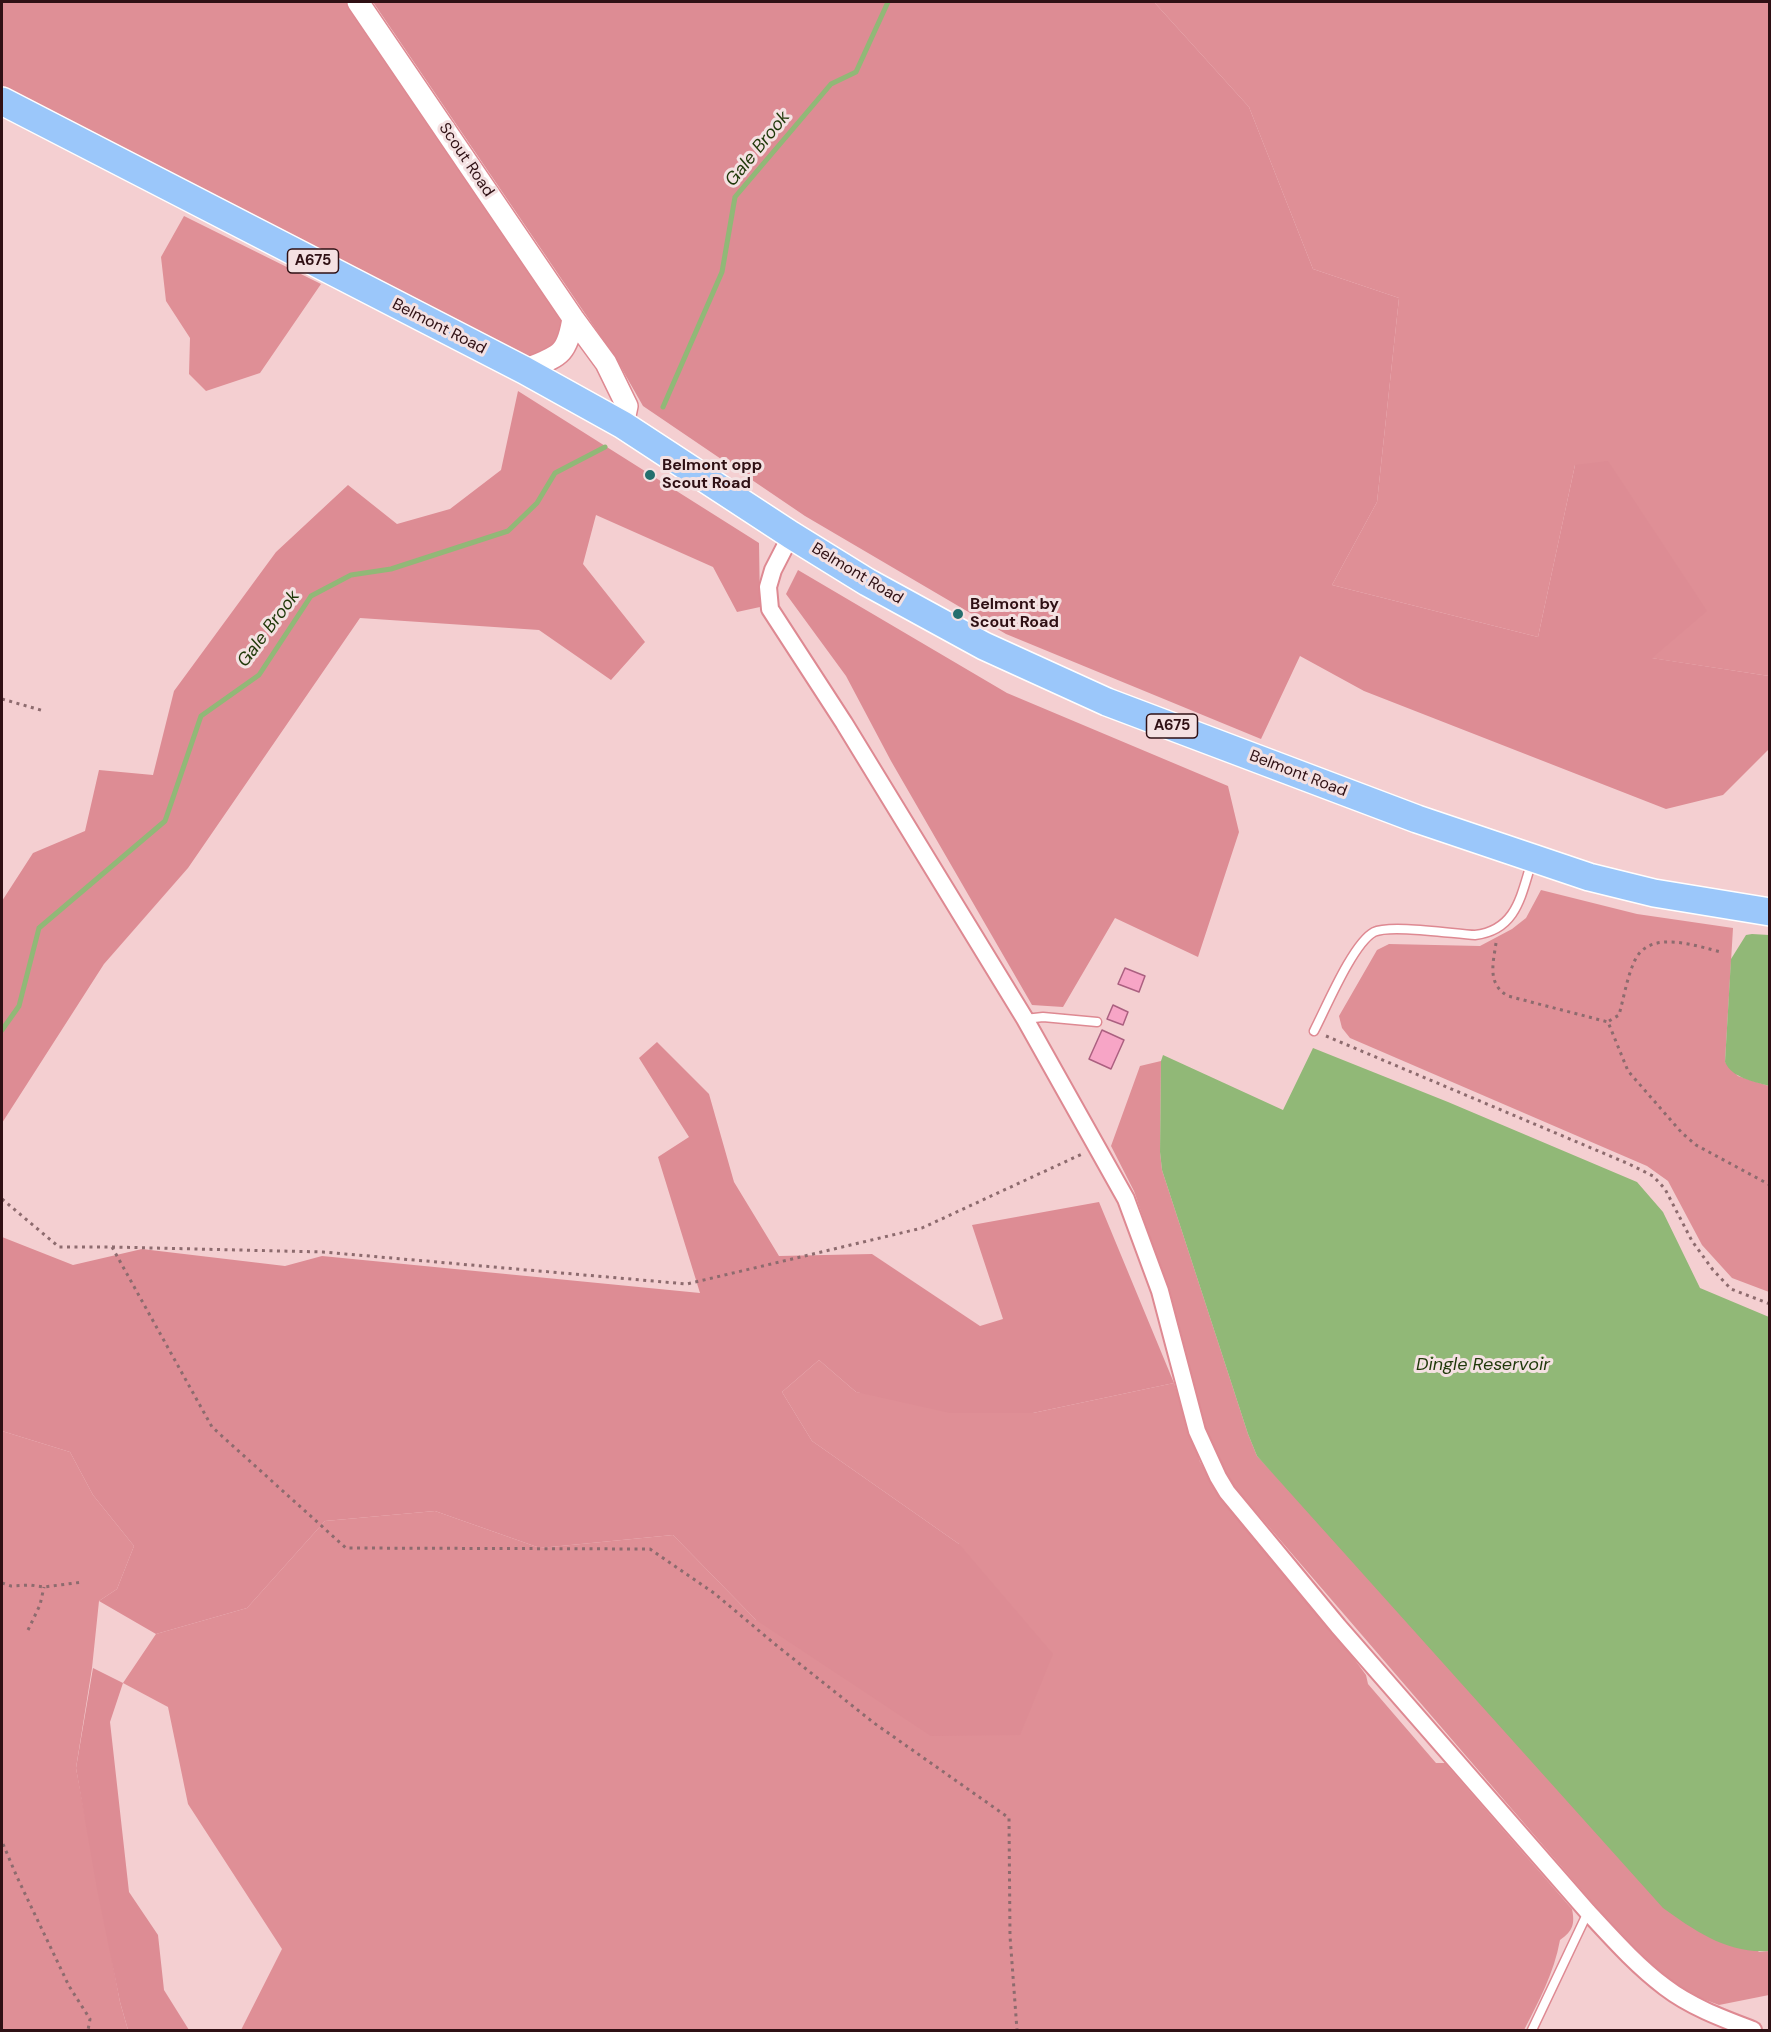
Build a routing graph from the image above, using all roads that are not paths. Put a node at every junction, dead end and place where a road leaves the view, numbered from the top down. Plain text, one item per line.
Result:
1 (358, 2) edge
2 (2, 101) edge
3 (573, 318) junction
4 (524, 370) junction
5 (623, 424) junction
6 (791, 535) junction
7 (1533, 858) junction
8 (1770, 912) edge
9 (1026, 1019) junction
10 (1097, 1022) dead end
11 (1314, 1031) road end
12 (1588, 1912) junction
13 (1532, 2031) edge
14 (1753, 2031) edge

1 - 3 street, Scout Road
2 - 4 main road, Belmont Road / A675
3 - 4 street
3 - 5 street, Scout Road
4 - 5 main road, Belmont Road / A675
5 - 6 main road, Belmont Road / A675
6 - 7 main road, Belmont Road / A675
6 - 9 street
7 - 8 main road, Belmont Road / A675
7 - 11 lane
9 - 10 lane
9 - 12 street
12 - 13 lane
12 - 14 street

